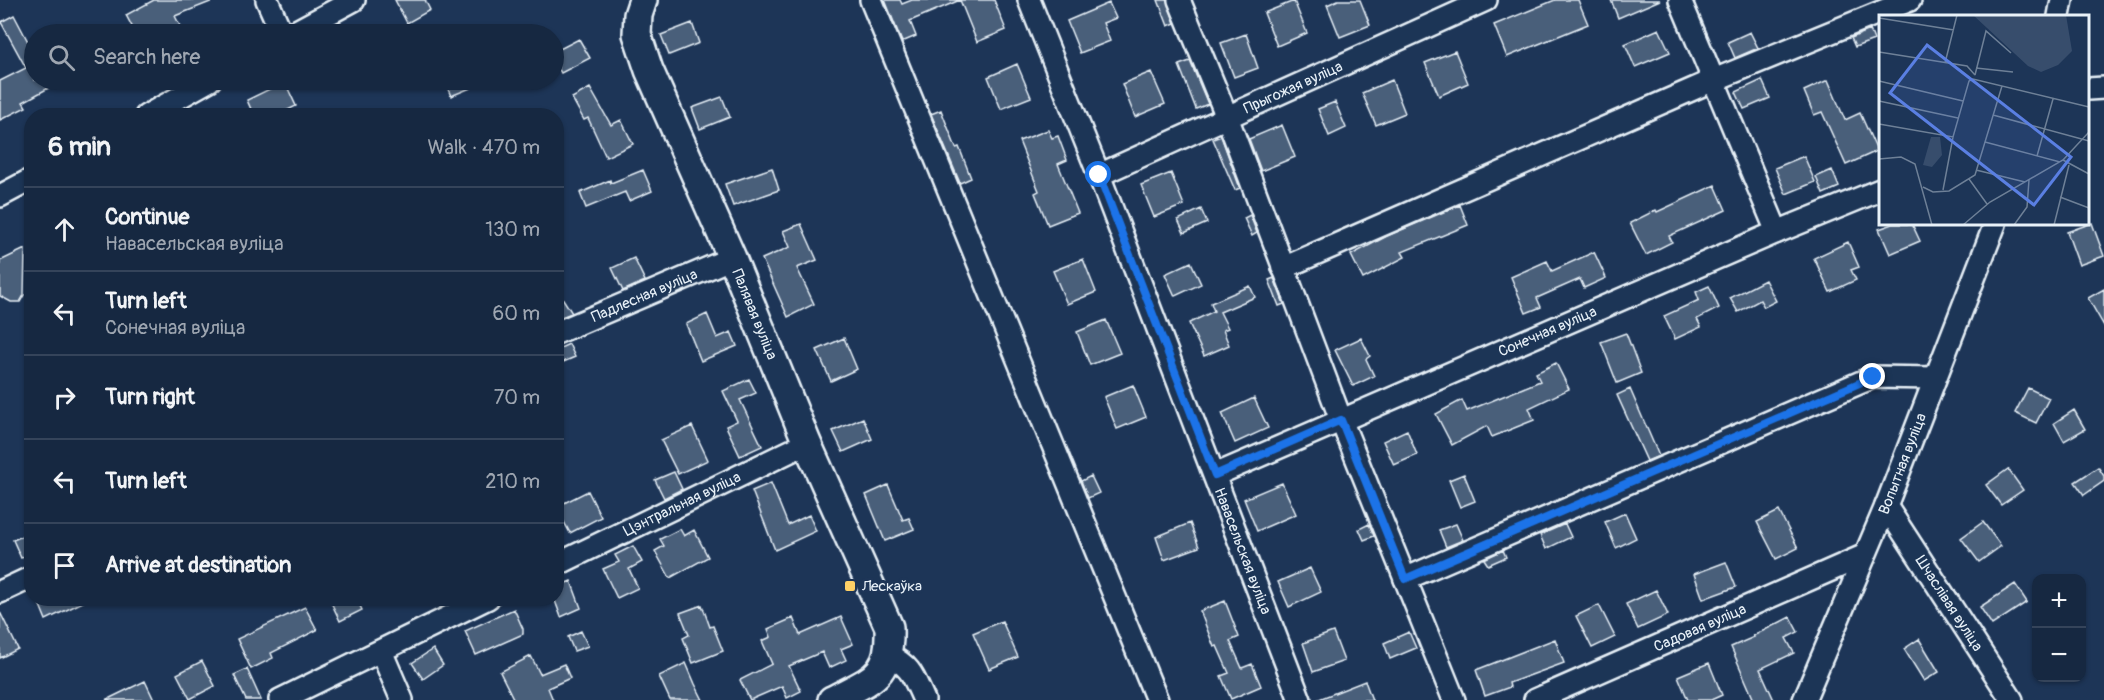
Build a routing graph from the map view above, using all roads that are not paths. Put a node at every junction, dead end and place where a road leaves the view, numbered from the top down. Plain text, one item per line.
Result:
1 (267, 0) edge
2 (354, 0) edge
3 (643, 0) edge
4 (871, 0) edge
5 (1029, 0) edge
6 (1179, 0) edge
7 (1486, 0) edge
8 (1680, 0) edge
9 (1910, 0) edge
10 (2061, 0) edge
11 (2059, 15) edge
12 (278, 24) edge
13 (310, 24) edge
14 (1714, 80) junction
15 (2104, 88) edge
16 (2089, 89) edge
17 (192, 90) edge
18 (160, 108) edge
19 (1227, 117) junction
20 (1099, 175) junction
21 (24, 183) edge
22 (1879, 191) edge
23 (0, 196) edge
24 (1995, 225) edge
25 (1777, 232) junction
26 (732, 258) junction
27 (1283, 268) junction
28 (564, 330) edge
29 (1935, 378) junction
30 (1341, 420) junction
31 (807, 443) junction
32 (1215, 475) junction
33 (1886, 507) junction
34 (1863, 556) junction
35 (564, 561) edge
36 (1405, 579) junction
37 (24, 581) edge
38 (0, 592) edge
39 (472, 606) edge
40 (381, 651) junction
41 (888, 655) junction
42 (280, 700) edge
43 (402, 700) edge
44 (832, 700) edge
45 (924, 700) edge
46 (1157, 700) edge
47 (1300, 700) edge
48 (1454, 700) edge
49 (1535, 700) edge
50 (1804, 700) edge
51 (2012, 700) edge

1 - 12 street
2 - 13 street
3 - 26 main road, Палявая вуліца
4 - 46 street
5 - 20 street, Навасельская вуліца
6 - 19 street
7 - 19 street, Прыгожая вуліца
8 - 14 street
9 - 14 street
10 - 11 street
14 - 25 street
14 - 27 street
15 - 16 street
17 - 18 street
19 - 20 street, Прыгожая вуліца
19 - 27 street
20 - 32 street, Навасельская вуліца
21 - 23 street
22 - 25 street, Сонечная вуліца
24 - 29 street, Вопытная вуліца
25 - 30 street, Сонечная вуліца
26 - 28 street, Падлесная вуліца
26 - 31 main road, Палявая вуліца
27 - 30 street
29 - 33 street, Вопытная вуліца
29 - 36 street
30 - 32 street, Сонечная вуліца
30 - 36 street
31 - 35 street, Цэнтральная вуліца
31 - 41 main road, Палявая вуліца
32 - 47 street, Навасельская вуліца
33 - 34 street, Вопытная вуліца
33 - 51 street, Шчаслівая вуліца
34 - 49 street, Садовая вуліца
34 - 50 street, Вопытная вуліца
36 - 48 street
37 - 38 street
39 - 40 street
40 - 42 street
40 - 43 street
41 - 44 main road
41 - 45 street

